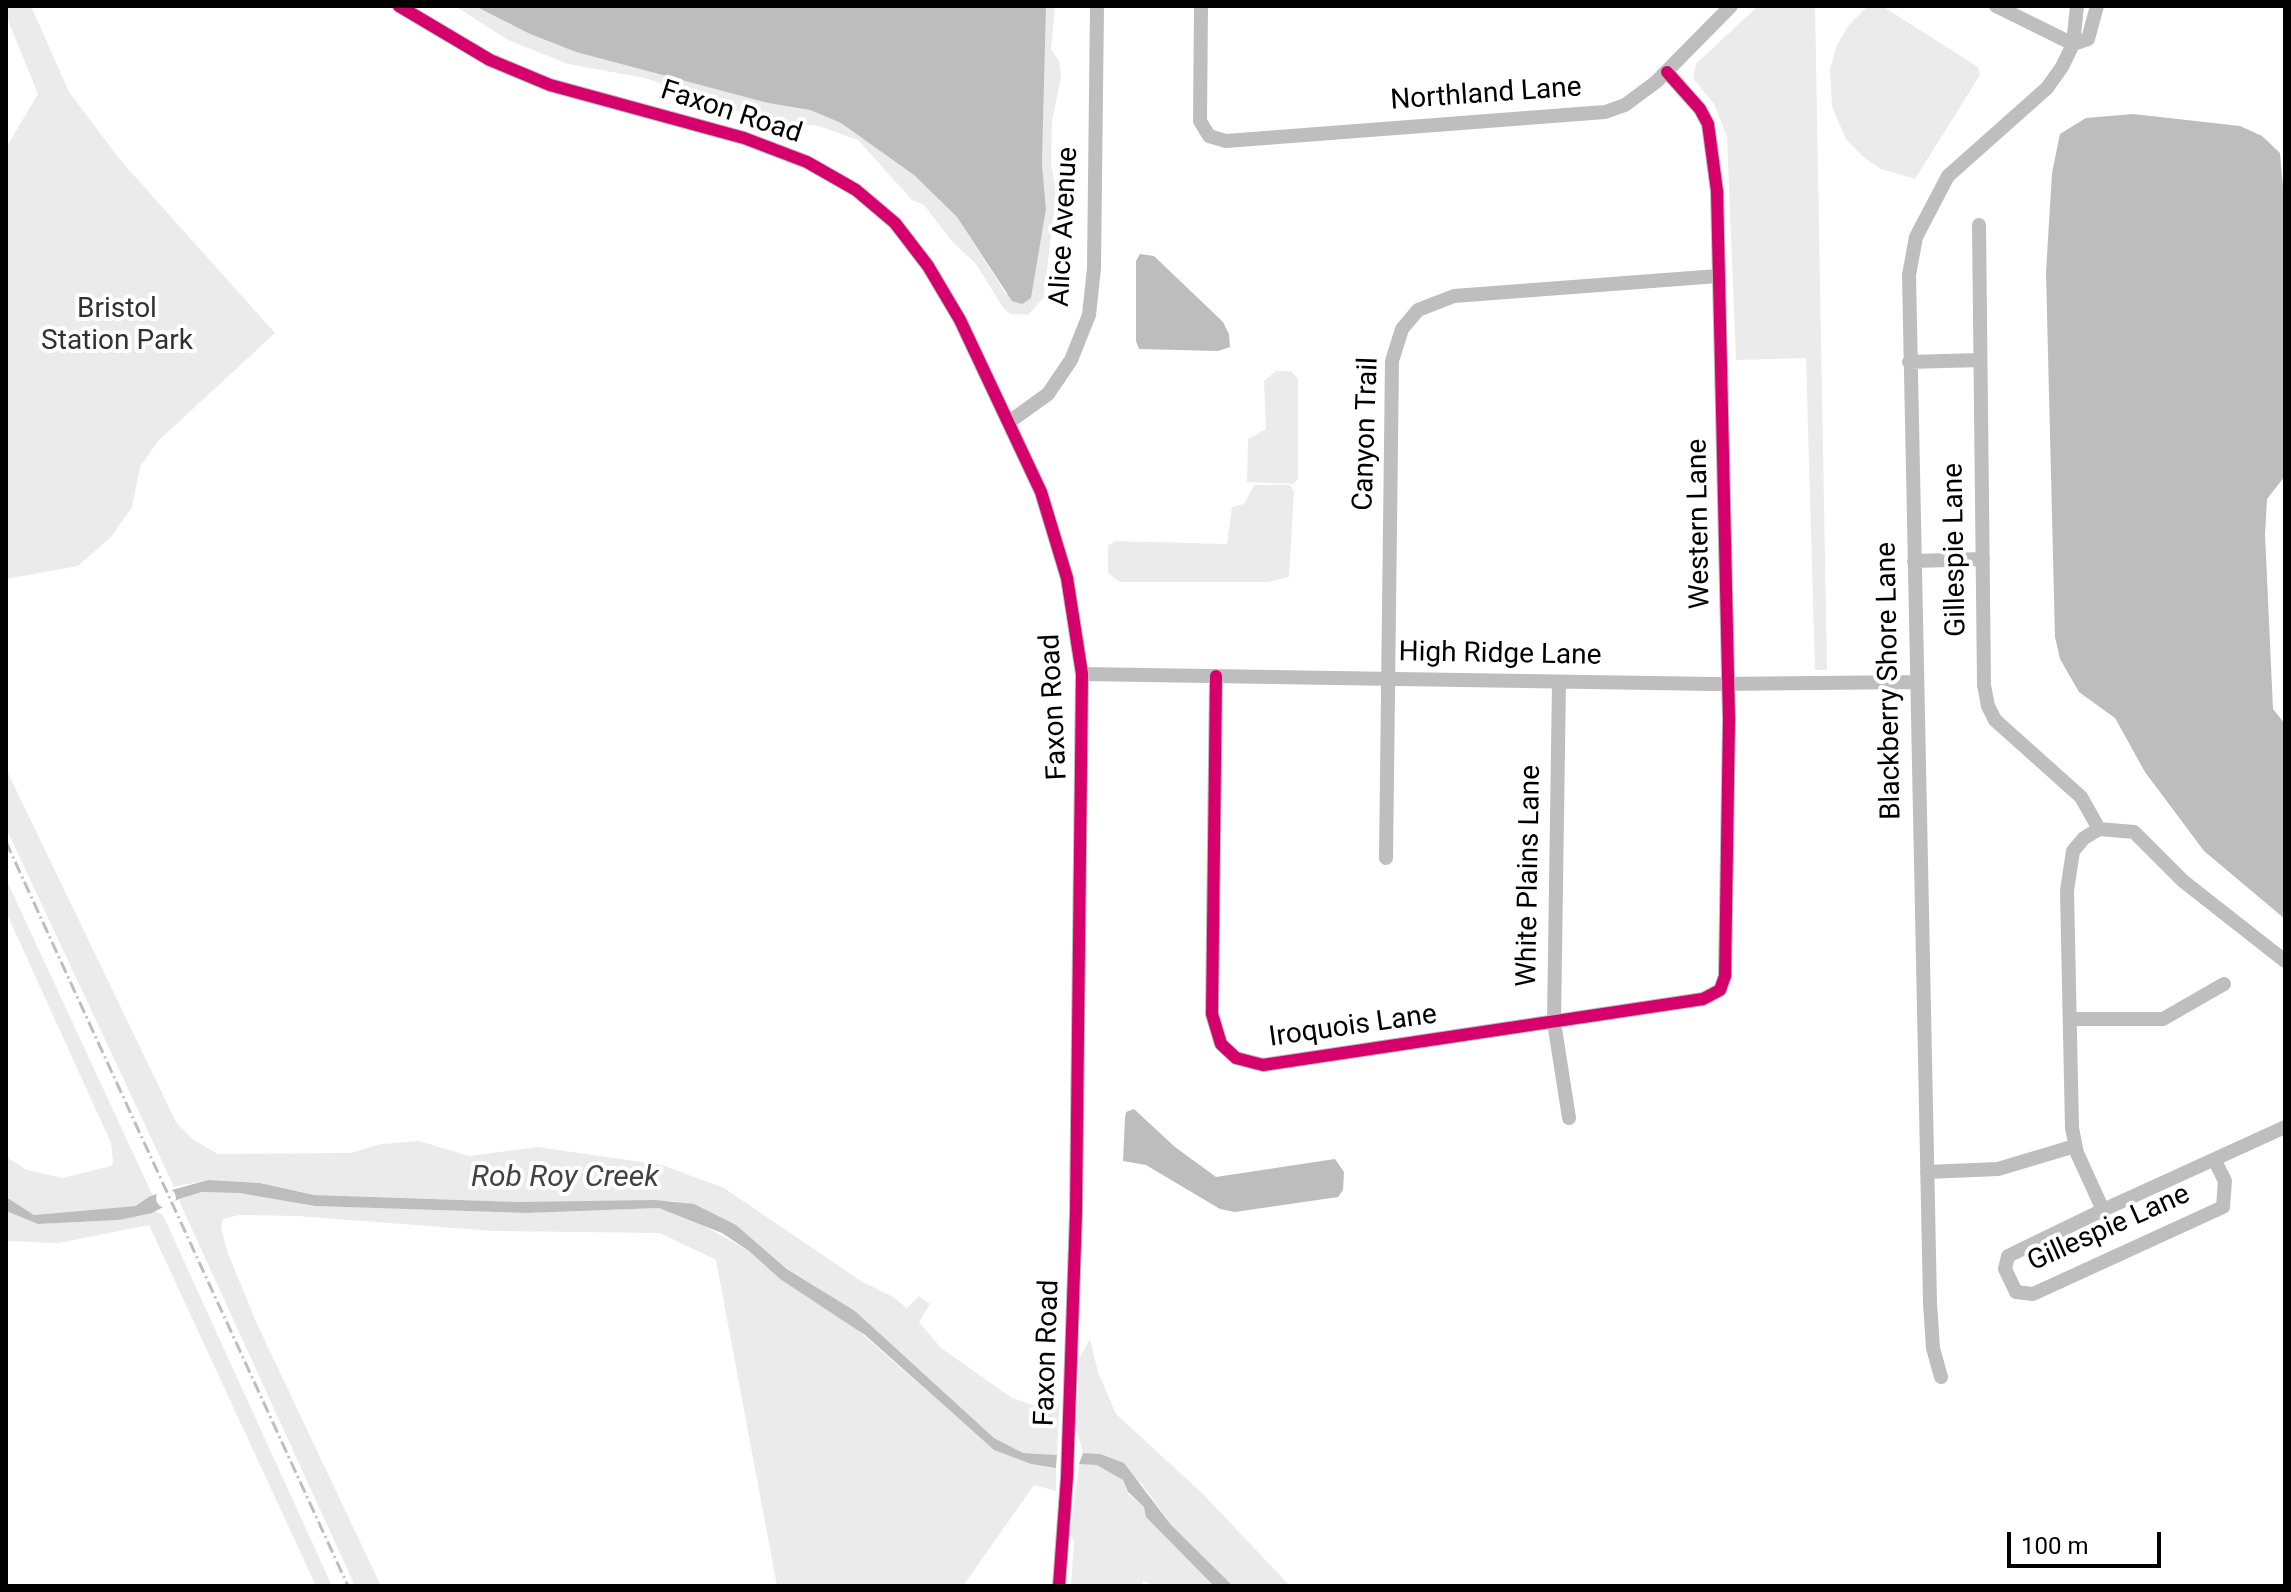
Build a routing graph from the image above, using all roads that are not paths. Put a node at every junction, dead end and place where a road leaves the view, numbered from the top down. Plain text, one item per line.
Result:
1 (399, 6) edge
2 (1097, 6) edge
3 (1201, 6) edge
4 (1731, 6) edge
5 (1996, 6) edge
6 (2077, 6) edge
7 (2097, 6) edge
8 (2073, 44) junction
9 (1667, 72) junction
10 (1979, 225) dead end
11 (1718, 276) junction
12 (1980, 360) junction
13 (1909, 362) junction
14 (1009, 422) junction
15 (1983, 559) junction
16 (1914, 561) junction
17 (1082, 674) junction
18 (1216, 676) junction
19 (1388, 679) junction
20 (1559, 682) junction
21 (1916, 682) junction
22 (1728, 684) junction
23 (2099, 829) junction
24 (1386, 858) dead end
25 (2285, 961) edge
26 (2224, 984) dead end
27 (1720, 990) joint
28 (2070, 1019) junction
29 (1554, 1022) junction
30 (1569, 1118) dead end
31 (2285, 1127) edge
32 (2075, 1146) junction
33 (2215, 1161) junction
34 (1927, 1172) junction
35 (2103, 1210) junction
36 (1941, 1377) dead end
37 (1059, 1586) edge

1 - 14 street, Faxon Road
2 - 14 street, Alice Avenue
3 - 9 street, Northland Lane
4 - 9 street, Northland Lane
5 - 8 street
6 - 8 street, Blackberry Shore Lane
7 - 8 street, Blackberry Shore Lane
8 - 13 street, Blackberry Shore Lane
9 - 11 street, Western Lane
10 - 12 street, Gillespie Lane
11 - 19 street, Canyon Trail
11 - 22 street, Western Lane
12 - 13 street
12 - 15 street, Gillespie Lane
13 - 16 street, Blackberry Shore Lane
14 - 17 street, Faxon Road
15 - 16 street
15 - 23 street, Gillespie Lane
16 - 21 street, Blackberry Shore Lane
17 - 18 street, High Ridge Lane
17 - 37 street, Faxon Road
18 - 19 street, High Ridge Lane
18 - 29 street, Iroquois Lane
19 - 20 street, High Ridge Lane
19 - 24 street, Canyon Trail
20 - 22 street, High Ridge Lane
20 - 29 street, White Plains Lane
21 - 22 street, High Ridge Lane
21 - 34 street, Blackberry Shore Lane
22 - 27 street, Western Lane
23 - 25 street
23 - 28 street, Gillespie Lane
26 - 28 street
27 - 29 street, Iroquois Lane
28 - 32 street, Gillespie Lane
29 - 30 street, White Plains Lane
31 - 33 street, Gillespie Lane
32 - 34 street
32 - 35 street, Gillespie Lane
33 - 35 street, Gillespie Lane
33 - 35 street, Gillespie Lane
34 - 36 street, Blackberry Shore Lane

